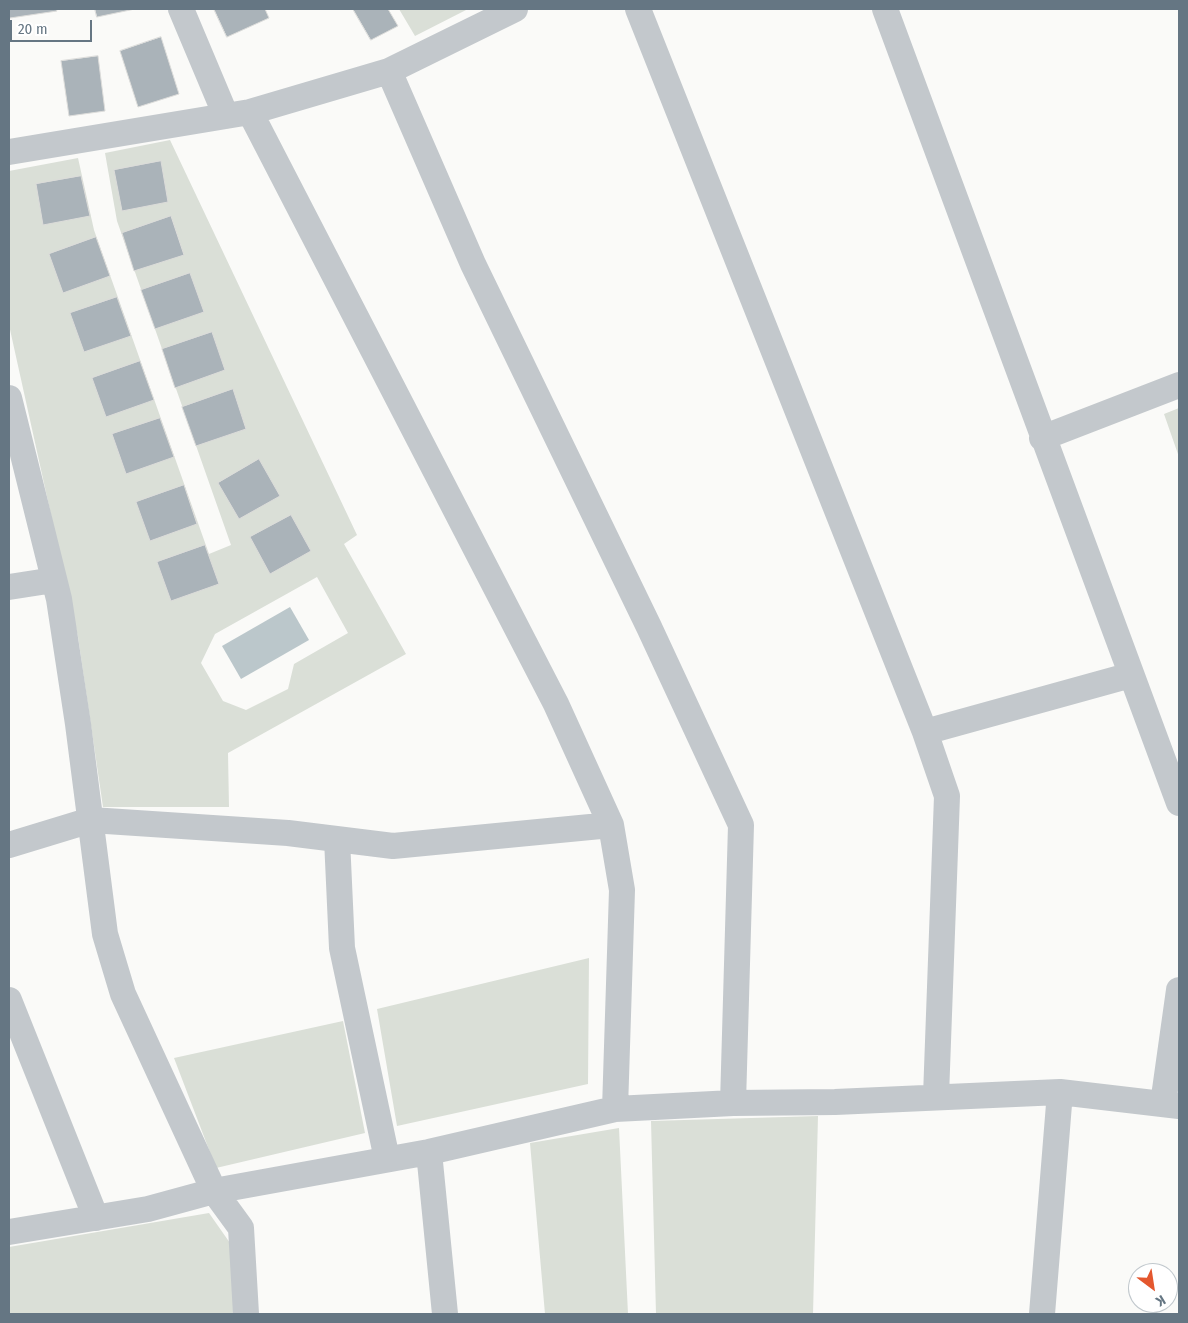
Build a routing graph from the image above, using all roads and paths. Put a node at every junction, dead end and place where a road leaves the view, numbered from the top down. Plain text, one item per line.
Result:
1 (181, 9) edge
2 (515, 9) edge
3 (638, 9) edge
4 (885, 9) edge
5 (389, 71) junction
6 (238, 114) junction
7 (9, 152) edge
8 (1179, 386) edge
9 (9, 398) edge
10 (1042, 438) junction
11 (54, 580) junction
12 (9, 587) edge
13 (1131, 675) junction
14 (925, 732) junction
15 (1179, 804) edge
16 (91, 820) junction
17 (611, 825) junction
18 (336, 839) junction
19 (9, 845) edge
20 (1179, 990) edge
21 (9, 1000) edge
22 (1060, 1092) junction
23 (936, 1096) junction
24 (733, 1103) junction
25 (1171, 1105) edge
26 (615, 1109) junction
27 (429, 1152) junction
28 (387, 1159) junction
29 (214, 1191) junction
30 (96, 1218) junction
31 (9, 1232) edge
32 (246, 1314) edge
33 (445, 1314) edge
34 (1042, 1314) edge

1 - 6 street
2 - 5 street
3 - 14 street
4 - 10 street
5 - 6 street
5 - 24 street
6 - 7 street
6 - 17 street
8 - 10 street
9 - 11 street
10 - 13 street
11 - 12 street
11 - 16 street
13 - 14 street
13 - 15 street
14 - 23 street
16 - 18 street
16 - 19 street
16 - 29 street
17 - 18 street
17 - 26 street
18 - 28 street
20 - 25 street
21 - 30 street
22 - 23 street
22 - 25 street
22 - 34 street
23 - 24 street
24 - 26 street
26 - 27 street
27 - 28 street
27 - 33 street
28 - 29 street
29 - 30 street
29 - 32 street
30 - 31 street

